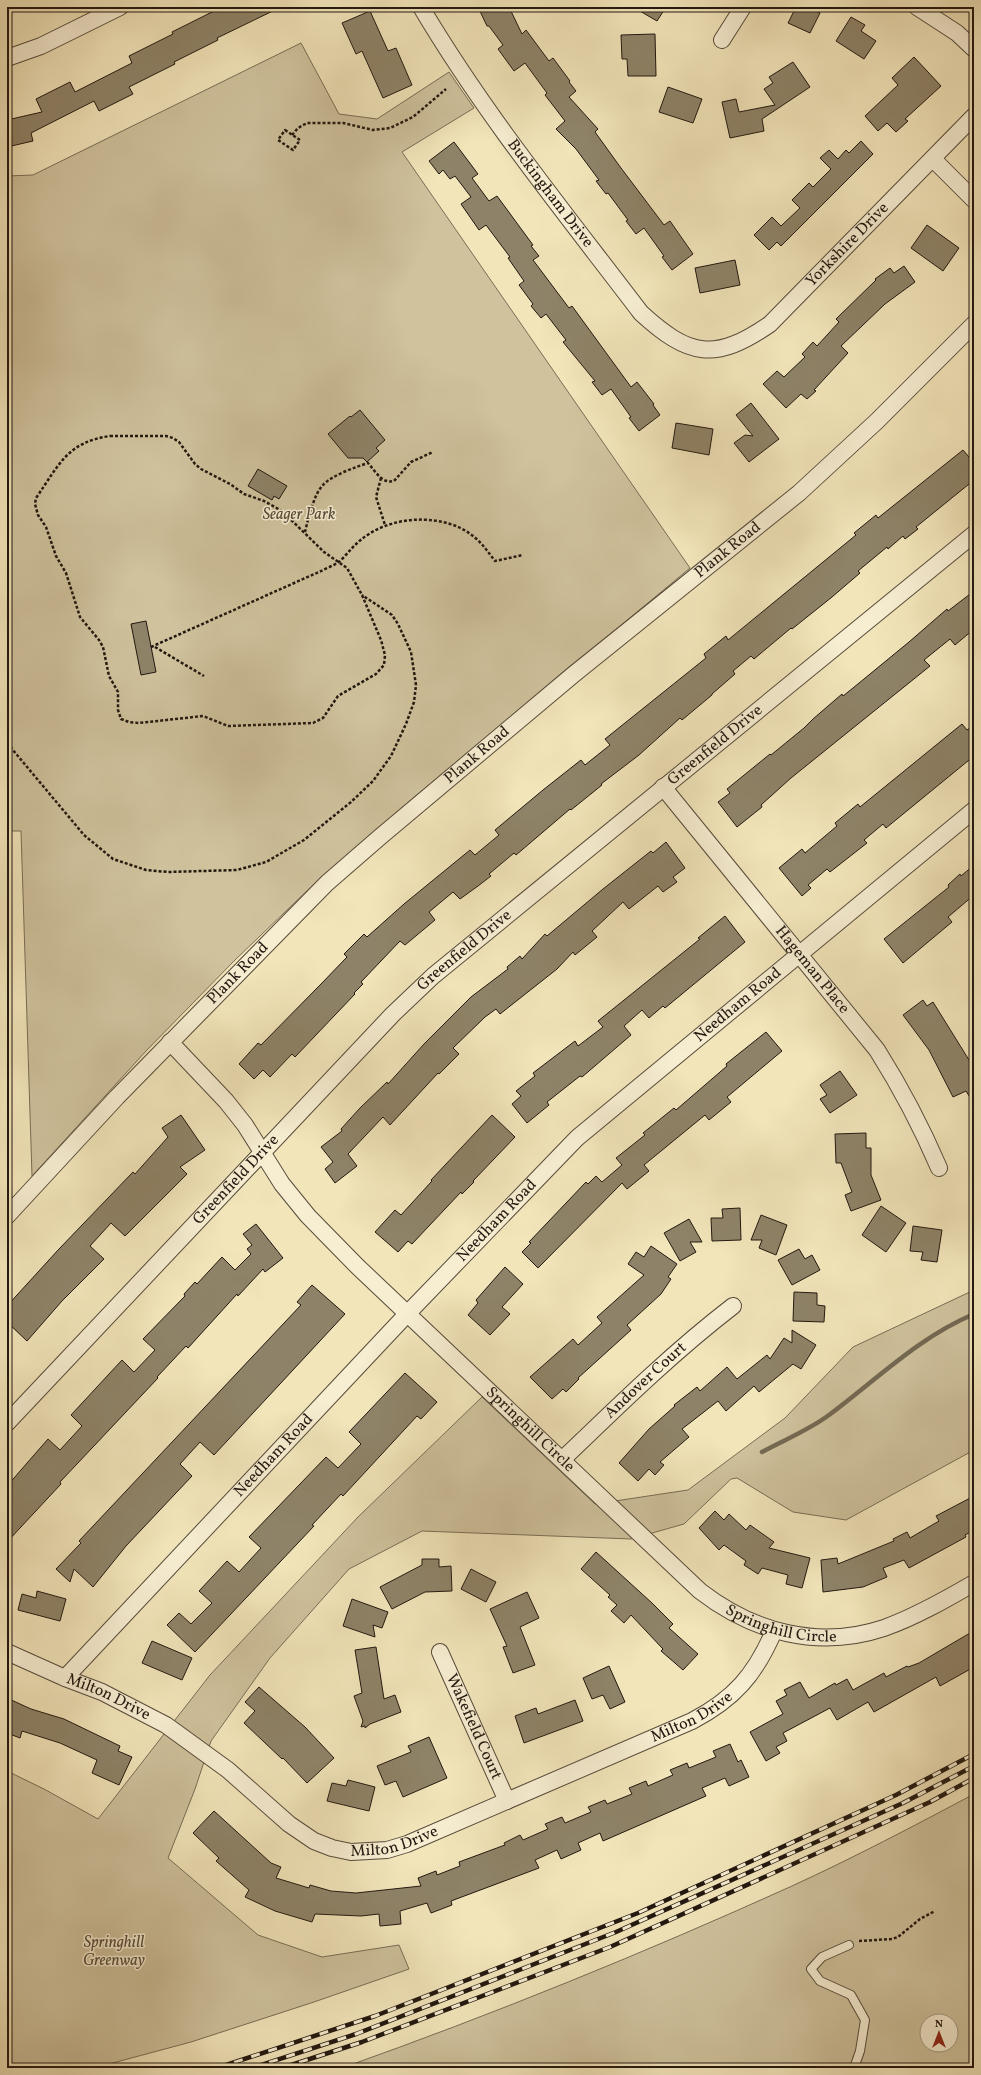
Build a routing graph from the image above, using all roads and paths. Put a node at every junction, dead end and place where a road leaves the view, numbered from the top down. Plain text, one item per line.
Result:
1 (120, 7) edge
2 (421, 7) edge
3 (743, 7) edge
4 (918, 7) edge
5 (722, 40) dead end
6 (974, 50) edge
7 (7, 58) edge
8 (446, 89) dead end
9 (974, 116) edge
10 (292, 135) junction
11 (933, 159) junction
12 (974, 200) edge
13 (974, 324) edge
14 (707, 349) joint
15 (433, 452) dead end
16 (381, 478) junction
17 (385, 525) junction
18 (305, 532) junction
19 (974, 534) edge
20 (523, 555) dead end
21 (339, 562) junction
22 (362, 595) junction
23 (204, 676) dead end
24 (7, 743) edge
25 (663, 787) junction
26 (974, 810) edge
27 (800, 955) junction
28 (170, 1042) junction
29 (262, 1153) junction
30 (939, 1168) dead end
31 (7, 1216) edge
32 (733, 1306) dead end
33 (408, 1313) junction
34 (7, 1423) edge
35 (563, 1459) junction
36 (974, 1583) edge
37 (774, 1631) junction
38 (7, 1652) edge
39 (440, 1652) dead end
40 (65, 1678) junction
41 (507, 1800) junction
42 (935, 1911) dead end
43 (849, 1945) joint
44 (854, 2068) edge

1 - 7 street
2 - 14 street, Buckingham Drive
3 - 5 street
4 - 6 street
8 - 10 path
9 - 11 street, Yorkshire Drive
10 - 10 path
11 - 12 street
11 - 14 street, Yorkshire Drive
13 - 28 street, Plank Road
15 - 16 path
16 - 17 path
16 - 18 path
17 - 20 path
17 - 21 path
18 - 21 path
18 - 22 path
19 - 25 street, Greenfield Drive
21 - 22 path
21 - 23 path
22 - 24 path
25 - 27 street, Hageman Place
25 - 29 street, Greenfield Drive
26 - 27 street, Needham Road
27 - 30 street, Hageman Place
27 - 33 street, Needham Road
28 - 29 street, Springhill Circle
28 - 31 street, Plank Road
29 - 33 street, Springhill Circle
29 - 34 street, Greenfield Drive
32 - 35 street, Andover Court
33 - 35 street, Springhill Circle
33 - 40 street, Needham Road
35 - 37 street, Springhill Circle
36 - 37 street, Springhill Circle
37 - 41 street, Milton Drive
38 - 40 street, Milton Drive
39 - 41 street, Wakefield Court
40 - 41 street, Milton Drive
42 - 43 path
43 - 44 lane

